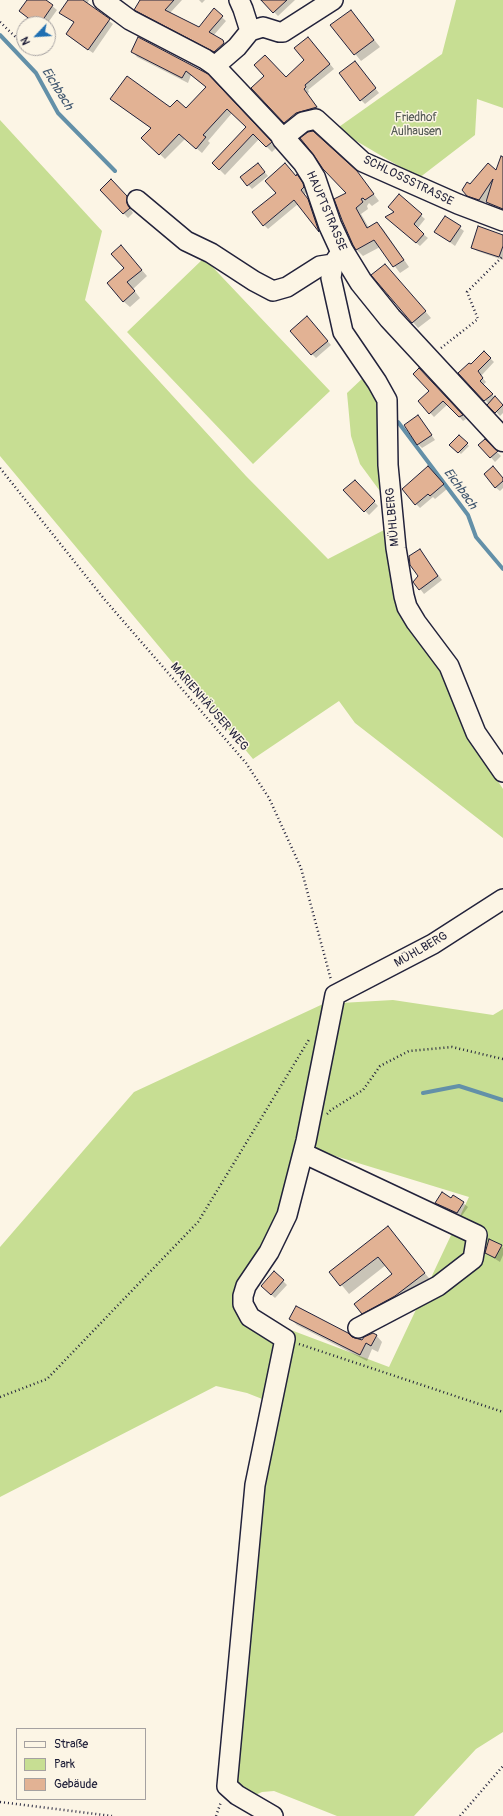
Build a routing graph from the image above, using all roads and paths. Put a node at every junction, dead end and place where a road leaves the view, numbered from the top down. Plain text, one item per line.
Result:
1 (103, 0) edge
2 (239, 0) edge
3 (333, 0) edge
4 (0, 22) edge
5 (250, 30) junction
6 (16, 37) edge
7 (215, 66) junction
8 (283, 138) junction
9 (137, 200) dead end
10 (503, 220) edge
11 (503, 256) edge
12 (337, 258) junction
13 (427, 358) junction
14 (501, 435) edge
15 (1, 469) edge
16 (0, 474) edge
17 (503, 772) edge
18 (503, 898) edge
19 (335, 995) junction
20 (311, 1035) dead end
21 (503, 1059) edge
22 (323, 1120) dead end
23 (303, 1153) junction
24 (358, 1328) dead end
25 (285, 1339) junction
26 (0, 1397) edge
27 (503, 1412) edge
28 (503, 1766) edge
29 (0, 1802) edge
30 (112, 1816) edge
31 (273, 1816) edge
32 (460, 1816) edge

1 - 7 street, HAUPTSTRASSE
2 - 5 street
3 - 5 street
4 - 6 path
5 - 7 street
7 - 8 street, HAUPTSTRASSE
8 - 10 street, SCHLOSSSTRASSE
8 - 12 main road, HAUPTSTRASSE
9 - 12 street
11 - 13 path
12 - 13 main road, HAUPTSTRASSE
12 - 17 street, MÜHLBERG
13 - 14 main road, HAUPTSTRASSE
15 - 16 path
15 - 19 path, MARIENHÄUSER WEG
18 - 19 street, MÜHLBERG
19 - 23 street
20 - 26 path
21 - 22 path
23 - 24 street
23 - 25 street
25 - 27 path
25 - 31 street
28 - 32 path
29 - 30 path

